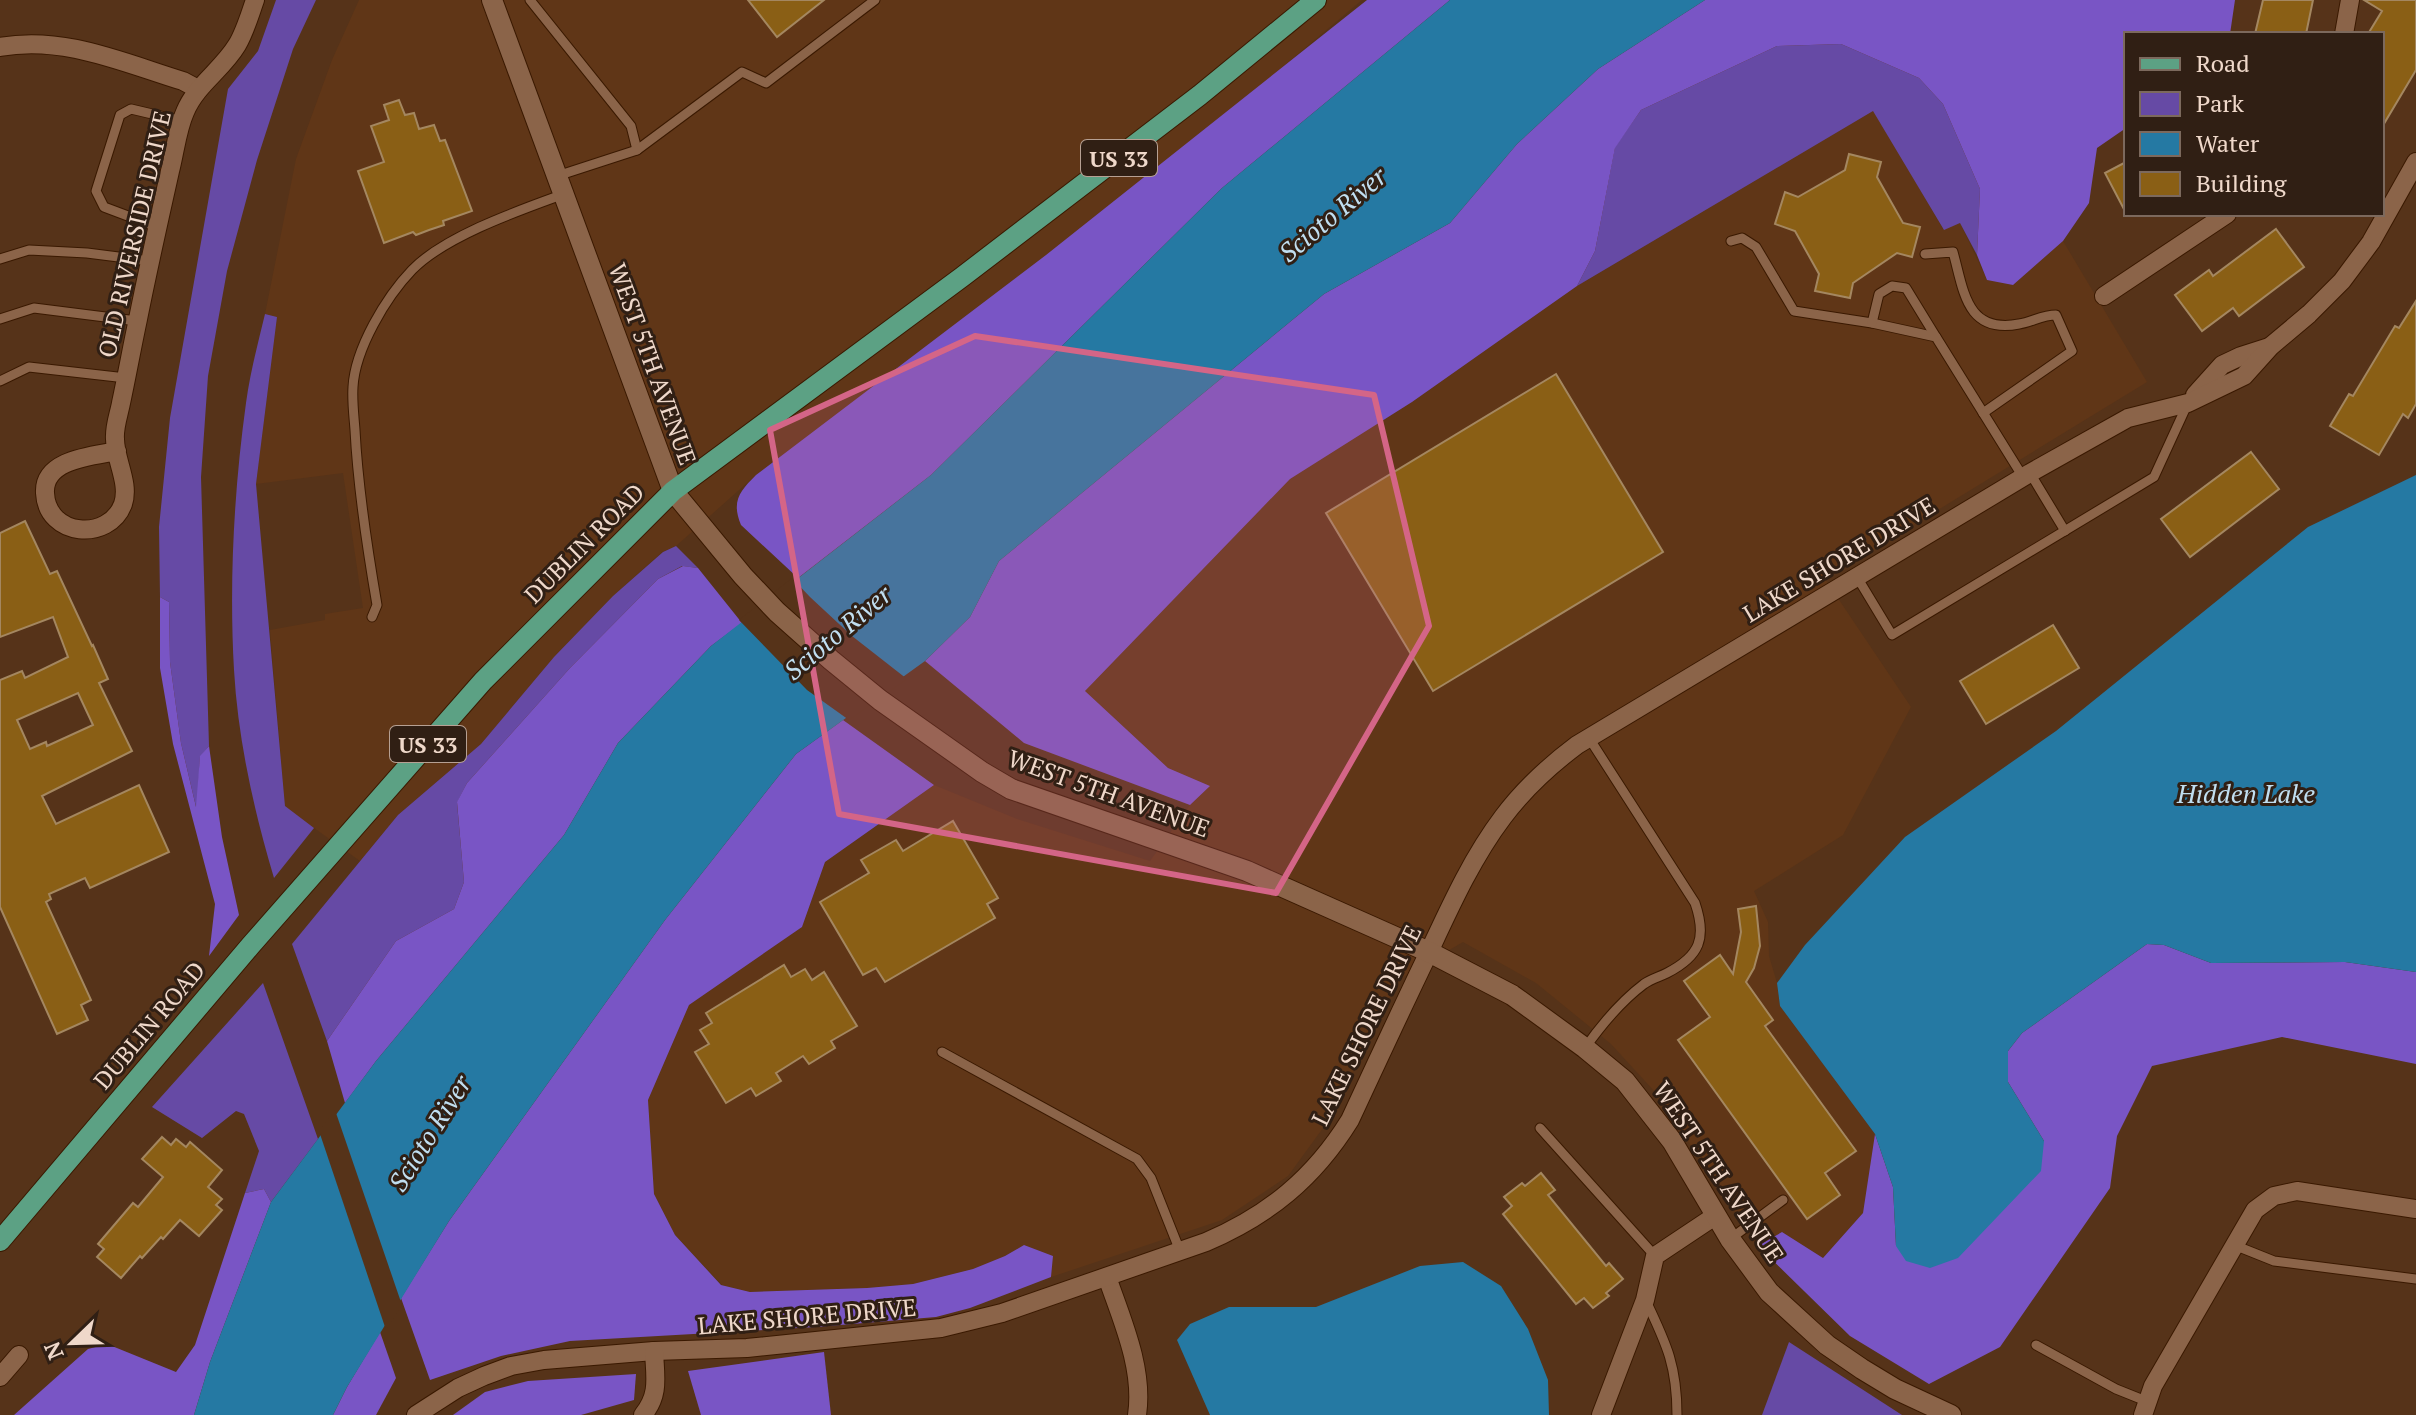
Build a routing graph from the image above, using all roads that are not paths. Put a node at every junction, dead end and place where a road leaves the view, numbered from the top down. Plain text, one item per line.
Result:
1 (255, 0) edge
2 (492, 0) edge
3 (530, 0) edge
4 (875, 0) edge
5 (2350, 0) edge
6 (1307, 3) edge
7 (2344, 32) edge
8 (0, 47) edge
9 (198, 89) junction
10 (182, 121) junction
11 (637, 150) junction
12 (2416, 162) edge
13 (561, 185) junction
14 (2224, 216) edge
15 (157, 227) junction
16 (1731, 241) dead end
17 (1925, 254) dead end
18 (0, 259) edge
19 (150, 261) junction
20 (2104, 296) dead end
21 (0, 319) edge
22 (137, 321) junction
23 (1872, 323) junction
24 (1936, 337) junction
25 (126, 378) junction
26 (0, 381) edge
27 (2188, 403) junction
28 (1983, 413) junction
29 (117, 451) junction
30 (2026, 475) junction
31 (673, 491) junction
32 (2065, 531) junction
33 (1857, 577) junction
34 (372, 617) dead end
35 (1589, 738) junction
36 (1429, 952) junction
37 (1585, 1048) junction
38 (942, 1052) dead end
39 (1540, 1128) dead end
40 (1783, 1200) dead end
41 (2416, 1209) edge
42 (1715, 1216) junction
43 (1730, 1239) junction
44 (0, 1241) edge
45 (2234, 1245) junction
46 (1180, 1251) junction
47 (1655, 1256) junction
48 (1107, 1277) junction
49 (2416, 1279) edge
50 (1645, 1300) junction
51 (2036, 1345) dead end
52 (654, 1351) junction
53 (19, 1355) dead end
54 (0, 1377) edge
55 (2145, 1408) edge
56 (416, 1415) edge
57 (643, 1415) edge
58 (1137, 1415) edge
59 (1601, 1415) edge
60 (1677, 1415) edge
61 (1951, 1415) edge

1 - 9 street, OLD RIVERSIDE DRIVE
2 - 13 main road, WEST 5TH AVENUE
3 - 11 lane
4 - 11 lane
5 - 7 street
6 - 31 main road, DUBLIN ROAD / US 33
8 - 9 street
9 - 10 street, OLD RIVERSIDE DRIVE
10 - 15 street, OLD RIVERSIDE DRIVE
10 - 15 lane
11 - 13 lane
12 - 27 street
13 - 31 main road, WEST 5TH AVENUE
13 - 34 lane
14 - 20 street
15 - 19 street, OLD RIVERSIDE DRIVE
16 - 23 lane
17 - 28 lane
18 - 19 lane
19 - 22 street, OLD RIVERSIDE DRIVE
21 - 22 lane
22 - 25 street, OLD RIVERSIDE DRIVE
23 - 24 lane
23 - 24 lane
24 - 28 lane
25 - 26 lane
25 - 29 street, OLD RIVERSIDE DRIVE
27 - 30 street, LAKE SHORE DRIVE
27 - 32 lane
28 - 30 lane
29 - 29 street, OLD RIVERSIDE DRIVE
30 - 32 lane
30 - 33 street, LAKE SHORE DRIVE
31 - 36 main road, WEST 5TH AVENUE
31 - 44 main road, DUBLIN ROAD / US 33
32 - 33 lane
33 - 35 street, LAKE SHORE DRIVE
35 - 36 street, LAKE SHORE DRIVE
35 - 37 lane
36 - 37 main road, WEST 5TH AVENUE
36 - 46 street, LAKE SHORE DRIVE
37 - 42 main road, WEST 5TH AVENUE
38 - 46 lane
39 - 47 lane
40 - 43 lane
41 - 45 street
42 - 43 main road, WEST 5TH AVENUE
42 - 47 street
43 - 61 main road, WEST 5TH AVENUE
45 - 49 lane
45 - 55 street
46 - 48 street, LAKE SHORE DRIVE
47 - 50 street
48 - 52 street, LAKE SHORE DRIVE
48 - 58 street
50 - 59 street
50 - 60 lane
51 - 55 lane
52 - 56 street, LAKE SHORE DRIVE
52 - 57 street
53 - 54 street

